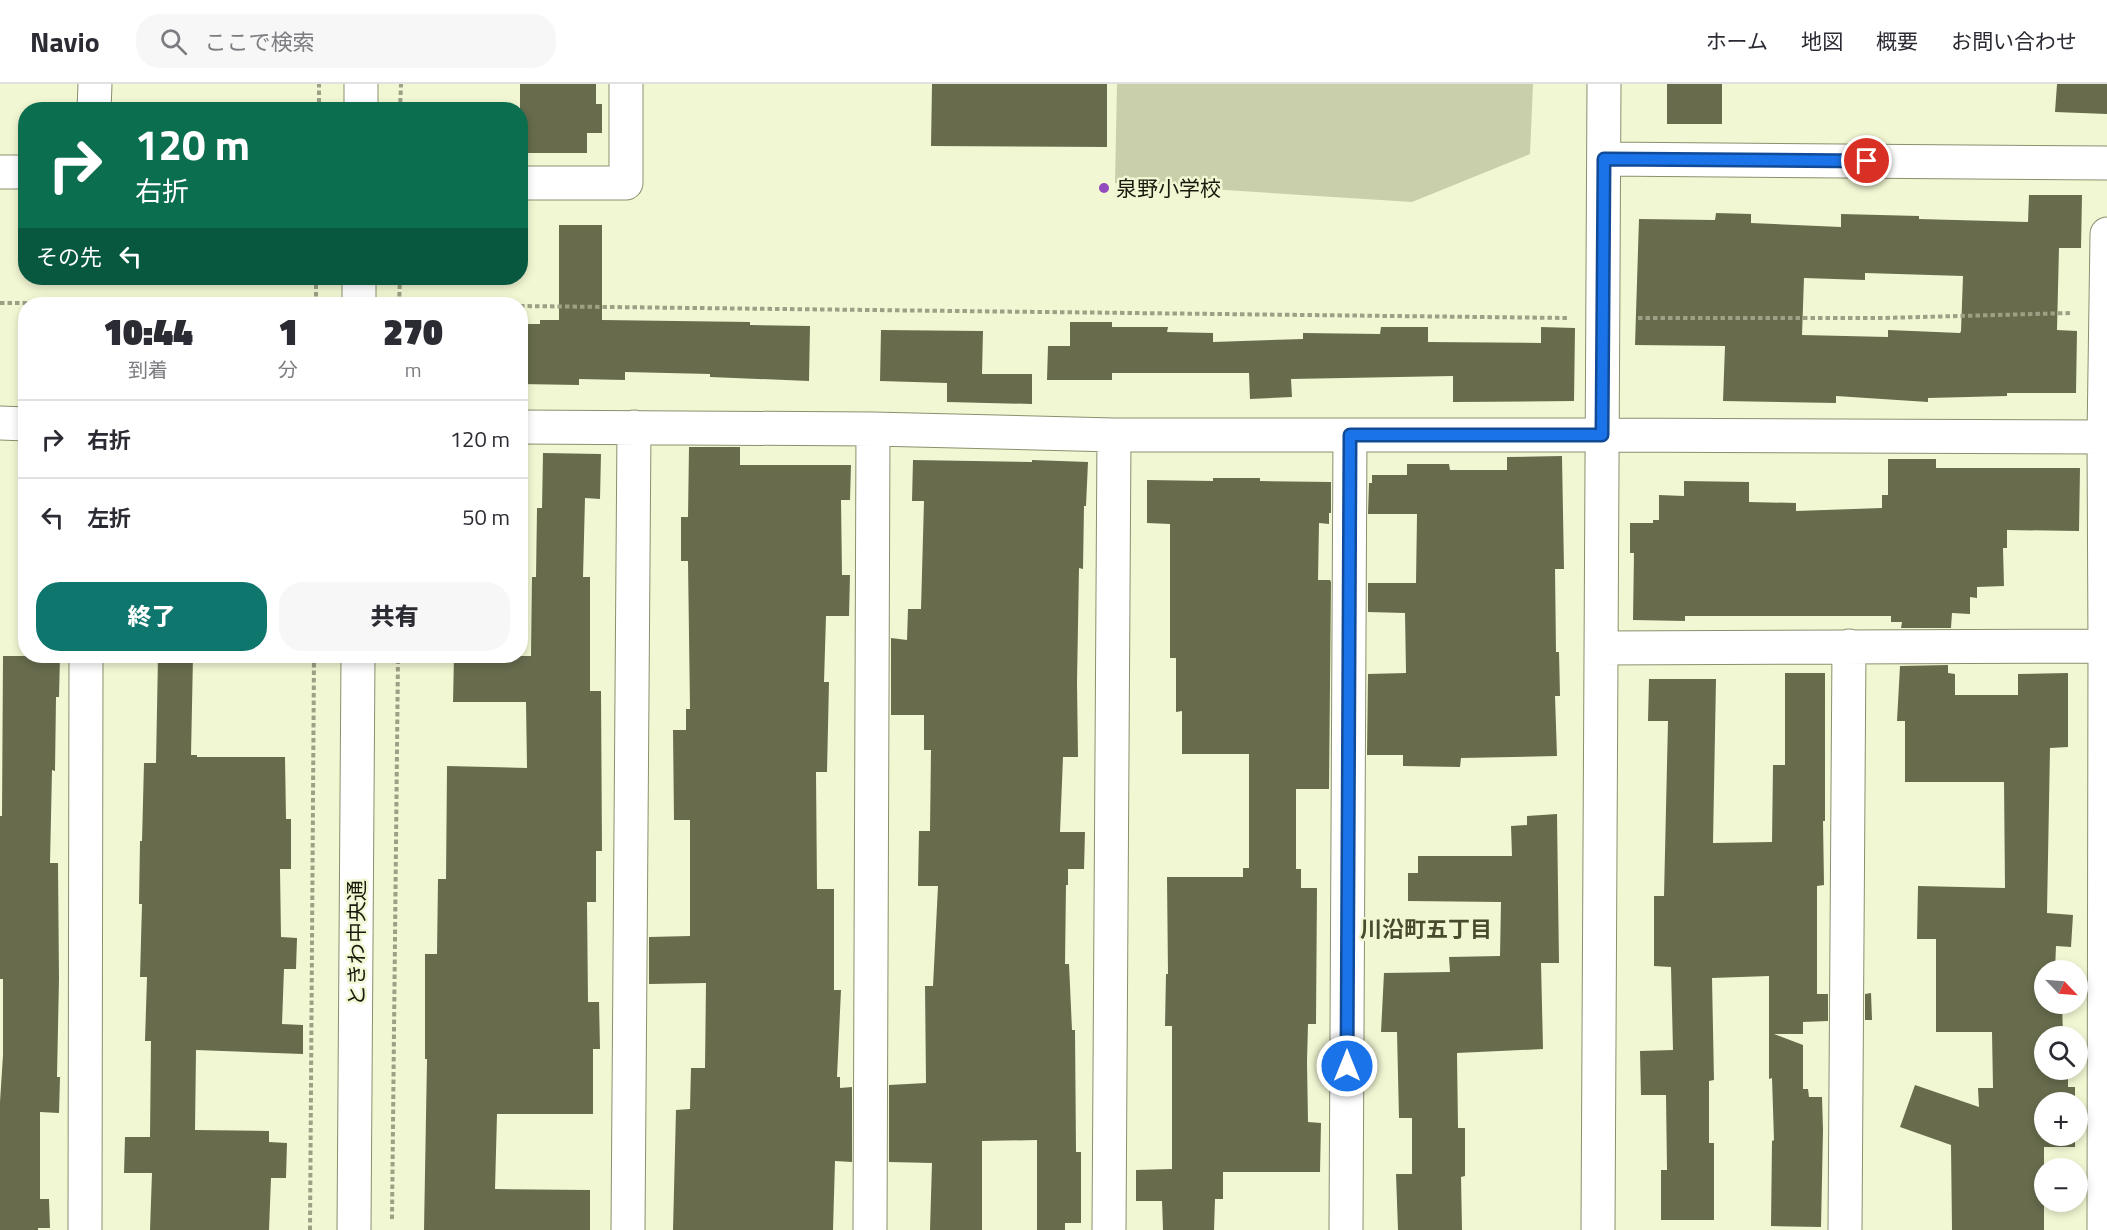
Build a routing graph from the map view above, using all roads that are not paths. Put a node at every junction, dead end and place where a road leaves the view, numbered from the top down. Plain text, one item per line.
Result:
1 (94, 84) edge
2 (362, 84) edge
3 (626, 84) edge
4 (1604, 84) edge
5 (94, 102) edge
6 (361, 102) edge
7 (1604, 159) junction
8 (2107, 163) edge
9 (0, 172) edge
10 (18, 172) edge
11 (528, 183) edge
12 (2107, 234) edge
13 (2106, 312) edge
14 (0, 423) edge
15 (18, 424) edge
16 (528, 427) edge
17 (634, 427) junction
18 (873, 429) junction
19 (1114, 435) junction
20 (1350, 435) junction
21 (1602, 435) junction
22 (2104, 437) junction
23 (1849, 646) junction
24 (2105, 646) junction
25 (1601, 648) junction
26 (86, 663) edge
27 (358, 663) edge
28 (2105, 1075) edge
29 (85, 1230) edge
30 (354, 1230) edge
31 (627, 1230) edge
32 (870, 1230) edge
33 (1109, 1230) edge
34 (1346, 1230) edge
35 (1598, 1230) edge
36 (1845, 1230) edge
37 (2104, 1230) edge

1 - 5 street
2 - 6 street
3 - 11 street
4 - 7 street
7 - 8 street
7 - 21 street
9 - 10 street
12 - 13 street
13 - 22 street
14 - 15 street
16 - 17 street
17 - 18 street
17 - 31 street
18 - 19 street
18 - 32 street
19 - 20 street
19 - 33 street
20 - 21 street
20 - 34 street
21 - 22 street
21 - 25 street
22 - 24 street
23 - 24 street
23 - 25 street
23 - 36 street
24 - 28 street
25 - 35 street
26 - 29 street
27 - 30 street, ときわ中央通
28 - 37 street

